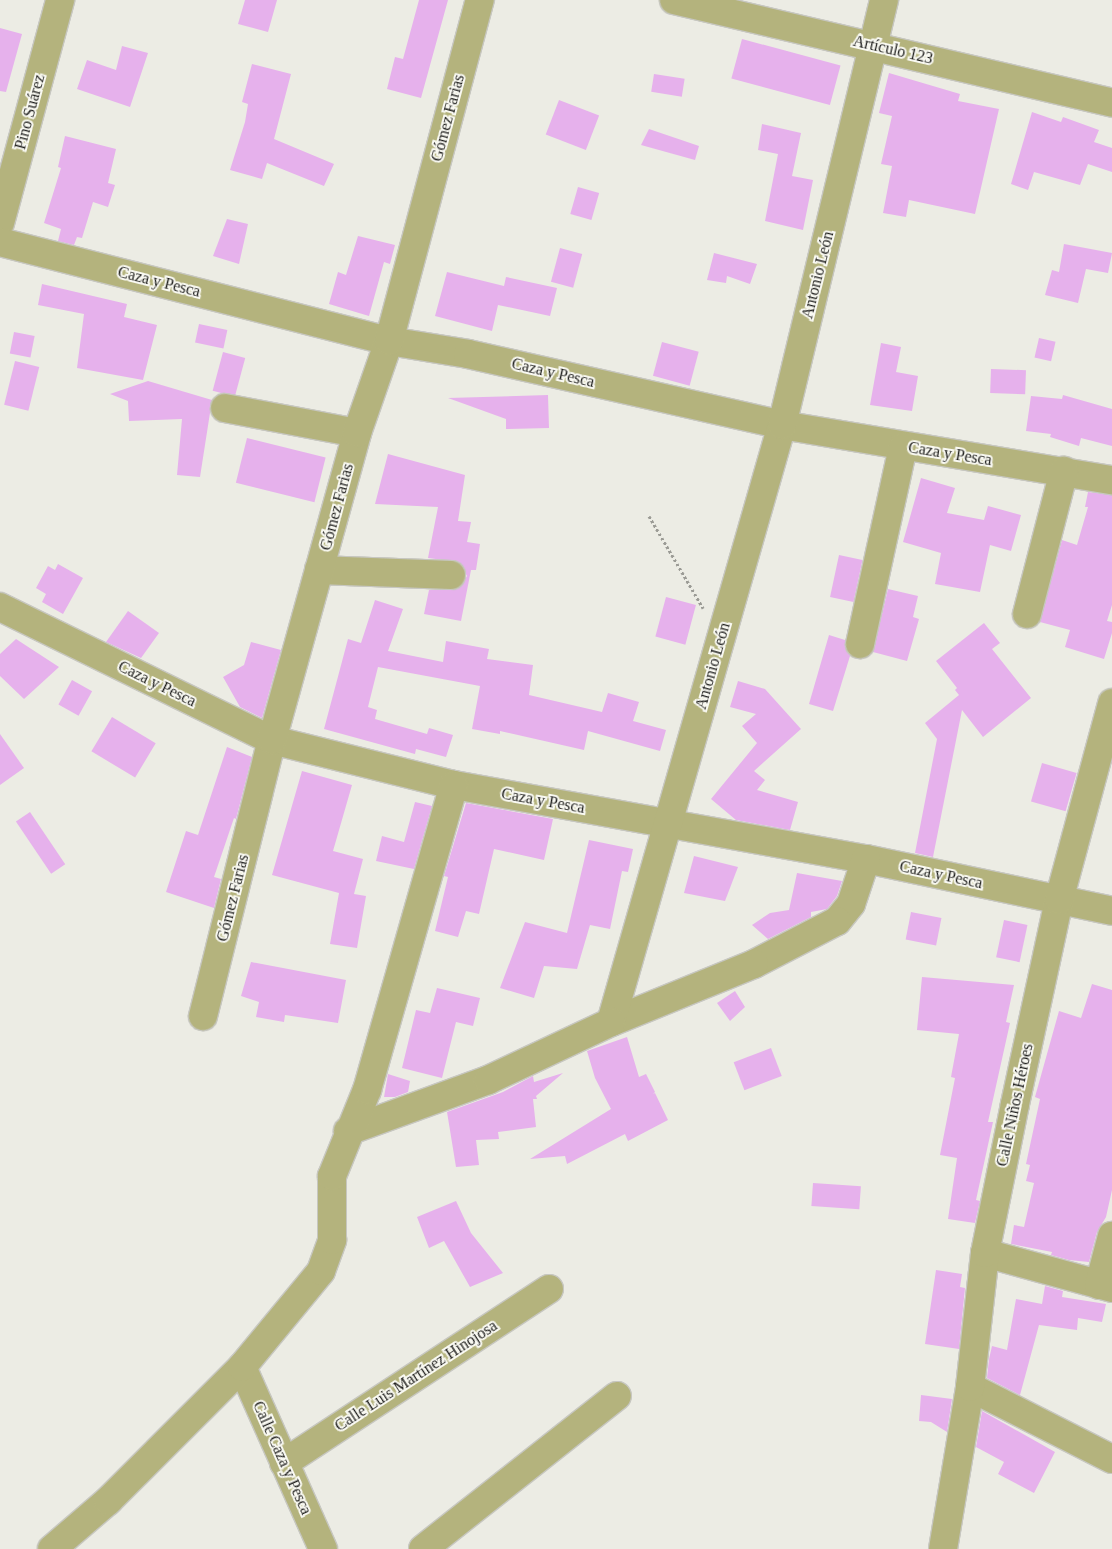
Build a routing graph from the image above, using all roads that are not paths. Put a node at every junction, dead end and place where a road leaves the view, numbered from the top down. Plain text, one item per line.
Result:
1 (60, 0) edge
2 (480, 0) edge
3 (674, 0) edge
4 (884, 0) edge
5 (873, 45) junction
6 (1112, 103) edge
7 (0, 223) edge
8 (0, 242) edge
9 (389, 341) junction
10 (224, 408) dead end
11 (782, 425) junction
12 (357, 433) junction
13 (903, 447) junction
14 (1064, 471) junction
15 (1112, 480) edge
16 (319, 570) junction
17 (451, 575) dead end
18 (0, 607) edge
19 (1027, 614) dead end
20 (860, 644) dead end
21 (1112, 703) edge
22 (272, 740) junction
23 (454, 785) junction
24 (666, 822) junction
25 (866, 859) junction
26 (1059, 900) junction
27 (1112, 911) edge
28 (203, 1016) dead end
29 (611, 1022) junction
30 (348, 1131) junction
31 (1112, 1236) edge
32 (985, 1253) junction
33 (1106, 1287) edge
34 (549, 1289) dead end
35 (242, 1367) junction
36 (970, 1387) junction
37 (617, 1396) dead end
38 (1112, 1459) edge
39 (284, 1463) junction
40 (52, 1549) edge
41 (323, 1549) edge
42 (423, 1549) edge
43 (943, 1549) edge

1 - 7 street, Pino Suárez
2 - 9 street, Gómez Farias
3 - 5 street, Artículo 123
4 - 5 street, Antonio León
5 - 6 street, Artículo 123
5 - 11 street, Antonio León
8 - 9 street, Caza y Pesca
9 - 11 street, Caza y Pesca
9 - 12 street, Gómez Farias
10 - 12 street
11 - 13 street, Caza y Pesca
11 - 24 street, Antonio León
12 - 16 street, Gómez Farias
13 - 14 street, Caza y Pesca
13 - 20 street
14 - 15 street, Caza y Pesca
14 - 19 street
16 - 17 street
16 - 22 street, Gómez Farias
18 - 22 street, Caza y Pesca
21 - 26 street, Calle Niños Héroes
22 - 23 street, Caza y Pesca
22 - 28 street, Gómez Farias
23 - 24 street, Caza y Pesca
23 - 30 street
24 - 25 street, Caza y Pesca
24 - 29 street, Antonio León
25 - 26 street, Caza y Pesca
25 - 29 street
26 - 27 street, Caza y Pesca
26 - 32 street, Calle Niños Héroes
29 - 30 street
30 - 35 street
31 - 33 street
32 - 33 street
32 - 36 street, Calle Niños Héroes
34 - 39 street, Calle Luis Martínez Hinojosa
35 - 39 street, Calle Caza y Pesca
35 - 40 street
36 - 38 street
36 - 43 street, Calle Niños Héroes
37 - 42 street
39 - 41 street, Calle Caza y Pesca

